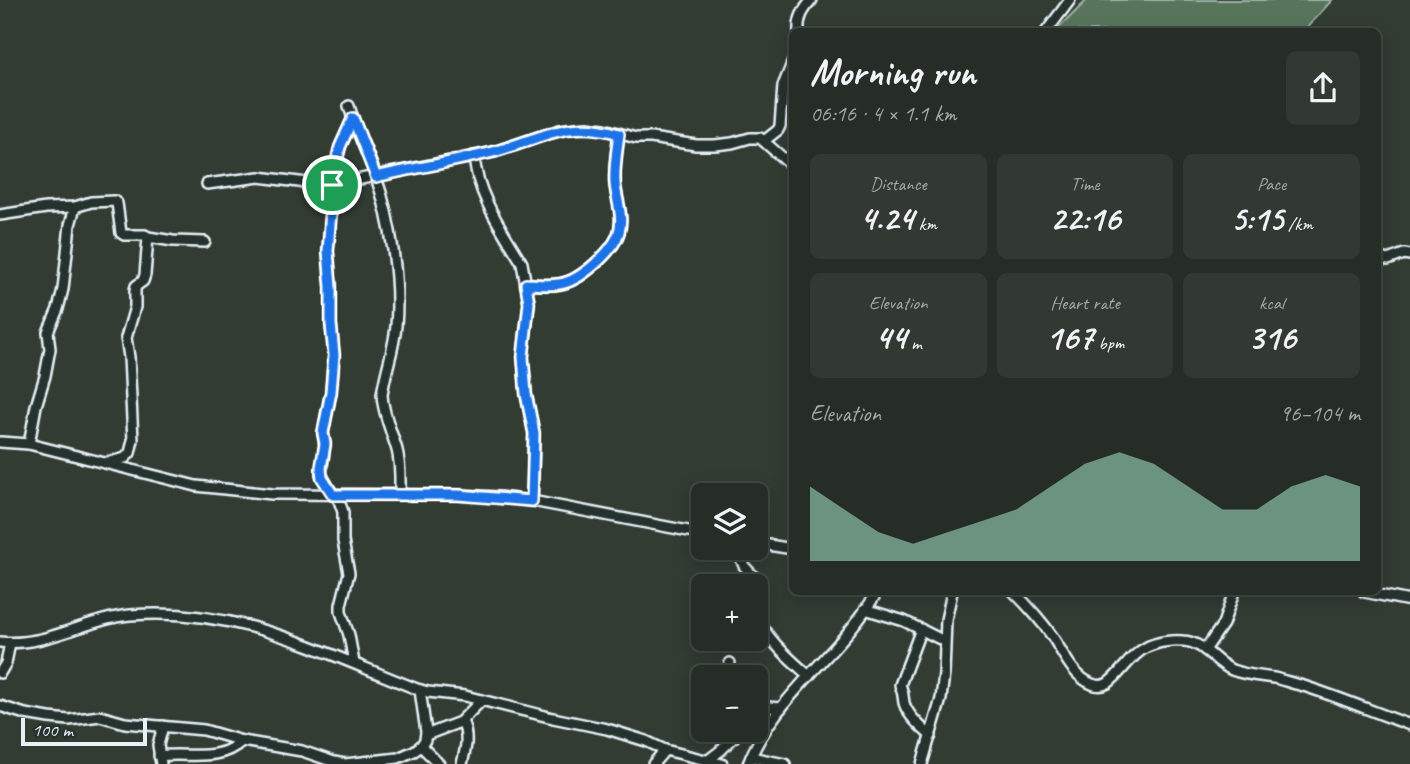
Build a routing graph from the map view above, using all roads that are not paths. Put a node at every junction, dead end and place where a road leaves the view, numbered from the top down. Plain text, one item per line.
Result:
1 (812, 0) edge
2 (1070, 0) edge
3 (799, 28) edge
4 (1049, 28) edge
5 (789, 71) edge
6 (349, 106) dead end
7 (353, 118) junction
8 (619, 134) junction
9 (764, 141) junction
10 (474, 156) junction
11 (789, 163) edge
12 (376, 177) junction
13 (206, 184) dead end
14 (332, 185) junction
15 (75, 207) junction
16 (0, 215) edge
17 (148, 237) junction
18 (205, 242) dead end
19 (1410, 256) edge
20 (1381, 258) edge
21 (526, 284) junction
22 (0, 442) edge
23 (29, 444) junction
24 (103, 463) junction
25 (335, 495) junction
26 (400, 495) junction
27 (532, 501) junction
28 (691, 532) edge
29 (768, 545) edge
30 (789, 548) edge
31 (741, 560) edge
32 (751, 574) edge
33 (875, 595) edge
34 (951, 595) edge
35 (1017, 595) edge
36 (1233, 595) edge
37 (1379, 595) edge
38 (1410, 601) edge
39 (865, 609) junction
40 (921, 629) junction
41 (768, 635) edge
42 (944, 641) junction
43 (0, 642) edge
44 (10, 643) junction
45 (1205, 650) junction
46 (354, 663) junction
47 (0, 673) edge
48 (809, 676) junction
49 (420, 690) junction
50 (482, 700) junction
51 (0, 706) edge
52 (768, 706) edge
53 (781, 708) junction
54 (462, 721) junction
55 (1410, 725) edge
56 (163, 726) junction
57 (426, 735) junction
58 (931, 736) junction
59 (242, 741) junction
60 (729, 742) edge
61 (421, 746) junction
62 (665, 750) junction
63 (160, 760) edge
64 (749, 760) edge
65 (707, 761) junction
66 (439, 764) edge
67 (462, 764) edge
68 (653, 764) edge
69 (722, 764) edge
70 (785, 764) edge
71 (922, 764) edge

1 - 3 street
2 - 4 street
5 - 9 street
6 - 7 street
7 - 12 street
7 - 14 street
8 - 9 street
8 - 10 street
8 - 21 street
9 - 11 street
10 - 12 street
10 - 21 street
12 - 14 street
12 - 26 street
13 - 14 street
14 - 25 street
15 - 16 street
15 - 17 street
15 - 23 street
17 - 18 street
17 - 24 street
19 - 20 street
21 - 27 street
22 - 23 street
23 - 24 street
24 - 25 street
25 - 26 street
25 - 46 street
26 - 27 street
27 - 28 street
29 - 30 street
31 - 32 street
33 - 39 street
34 - 42 street
35 - 45 street
36 - 45 street
37 - 38 street
39 - 40 street
39 - 48 street
40 - 42 street
40 - 58 street
41 - 48 street
42 - 58 street
43 - 44 street
44 - 46 street
44 - 47 street
45 - 55 street
46 - 49 street
48 - 53 street
49 - 50 street
49 - 57 street
50 - 54 street
50 - 62 street
51 - 56 street
52 - 53 street
53 - 64 street
54 - 57 street
54 - 67 street
56 - 59 street
56 - 63 street
57 - 61 street
58 - 71 street
59 - 61 street
59 - 63 street
60 - 65 street
61 - 66 street
62 - 65 street
62 - 68 street
64 - 70 street
65 - 69 street

